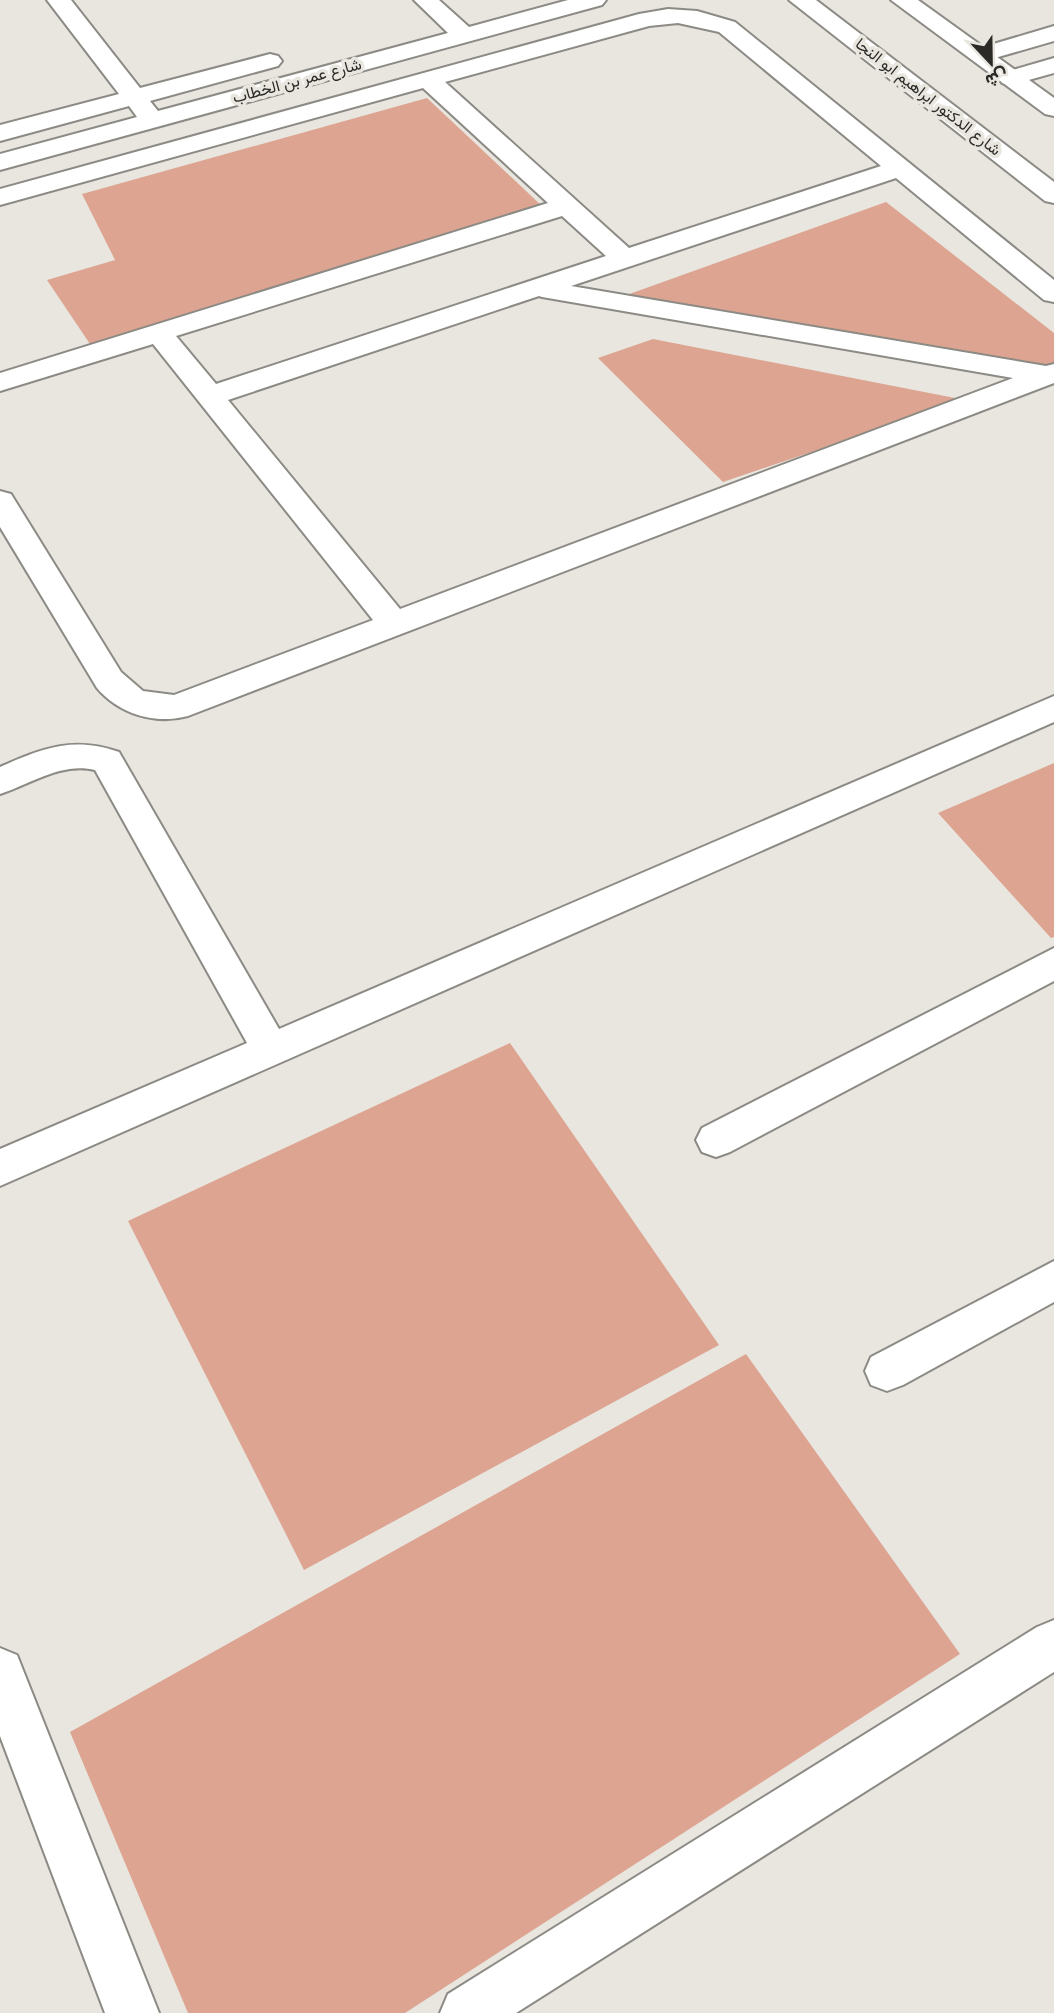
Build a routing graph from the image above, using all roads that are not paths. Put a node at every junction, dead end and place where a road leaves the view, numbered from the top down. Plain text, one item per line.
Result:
1 (59, 0) edge
2 (594, 0) edge
3 (801, 0) edge
4 (905, 0) edge
5 (435, 8) edge
6 (467, 9) dead end
7 (416, 23) dead end
8 (1054, 33) edge
9 (464, 36) junction
10 (295, 54) dead end
11 (981, 55) junction
12 (1054, 65) edge
13 (1012, 78) junction
14 (428, 80) junction
15 (134, 97) junction
16 (1054, 109) edge
17 (153, 120) junction
18 (0, 133) edge
19 (0, 162) edge
20 (899, 168) junction
21 (1054, 195) edge
22 (0, 197) edge
23 (567, 206) junction
24 (625, 259) junction
25 (536, 288) junction
26 (1054, 294) edge
27 (158, 332) junction
28 (1051, 374) edge
29 (0, 382) edge
30 (209, 396) junction
31 (0, 500) edge
32 (395, 625) junction
33 (1054, 708) edge
34 (0, 780) edge
35 (1054, 963) edge
36 (271, 1050) junction
37 (716, 1140) dead end
38 (0, 1168) edge
39 (1054, 1279) edge
40 (887, 1371) dead end
41 (1054, 1644) edge
42 (0, 1672) edge
43 (476, 2010) edge
44 (132, 2013) edge

1 - 15 street
2 - 9 street, شارع عمر بن الخطاب
3 - 21 street, شارع الدكتور ابراهيم ابو النجا
4 - 11 street
5 - 6 street
5 - 7 street
5 - 9 street
8 - 11 street
9 - 17 street, شارع عمر بن الخطاب
10 - 15 street, شارع عمر بن الخطاب
11 - 13 street
12 - 13 street
13 - 16 street
14 - 20 street
14 - 22 street
14 - 23 street
15 - 17 street
15 - 18 street, شارع عمر بن الخطاب
17 - 19 street, شارع عمر بن الخطاب
20 - 24 street
20 - 26 street
23 - 24 street
23 - 27 street
24 - 25 street
25 - 28 street
25 - 30 street
27 - 29 street
27 - 30 street
28 - 32 street
30 - 32 street
31 - 32 street
33 - 36 street
34 - 36 street
35 - 37 street
36 - 38 street
39 - 40 street
41 - 43 street
42 - 44 street

